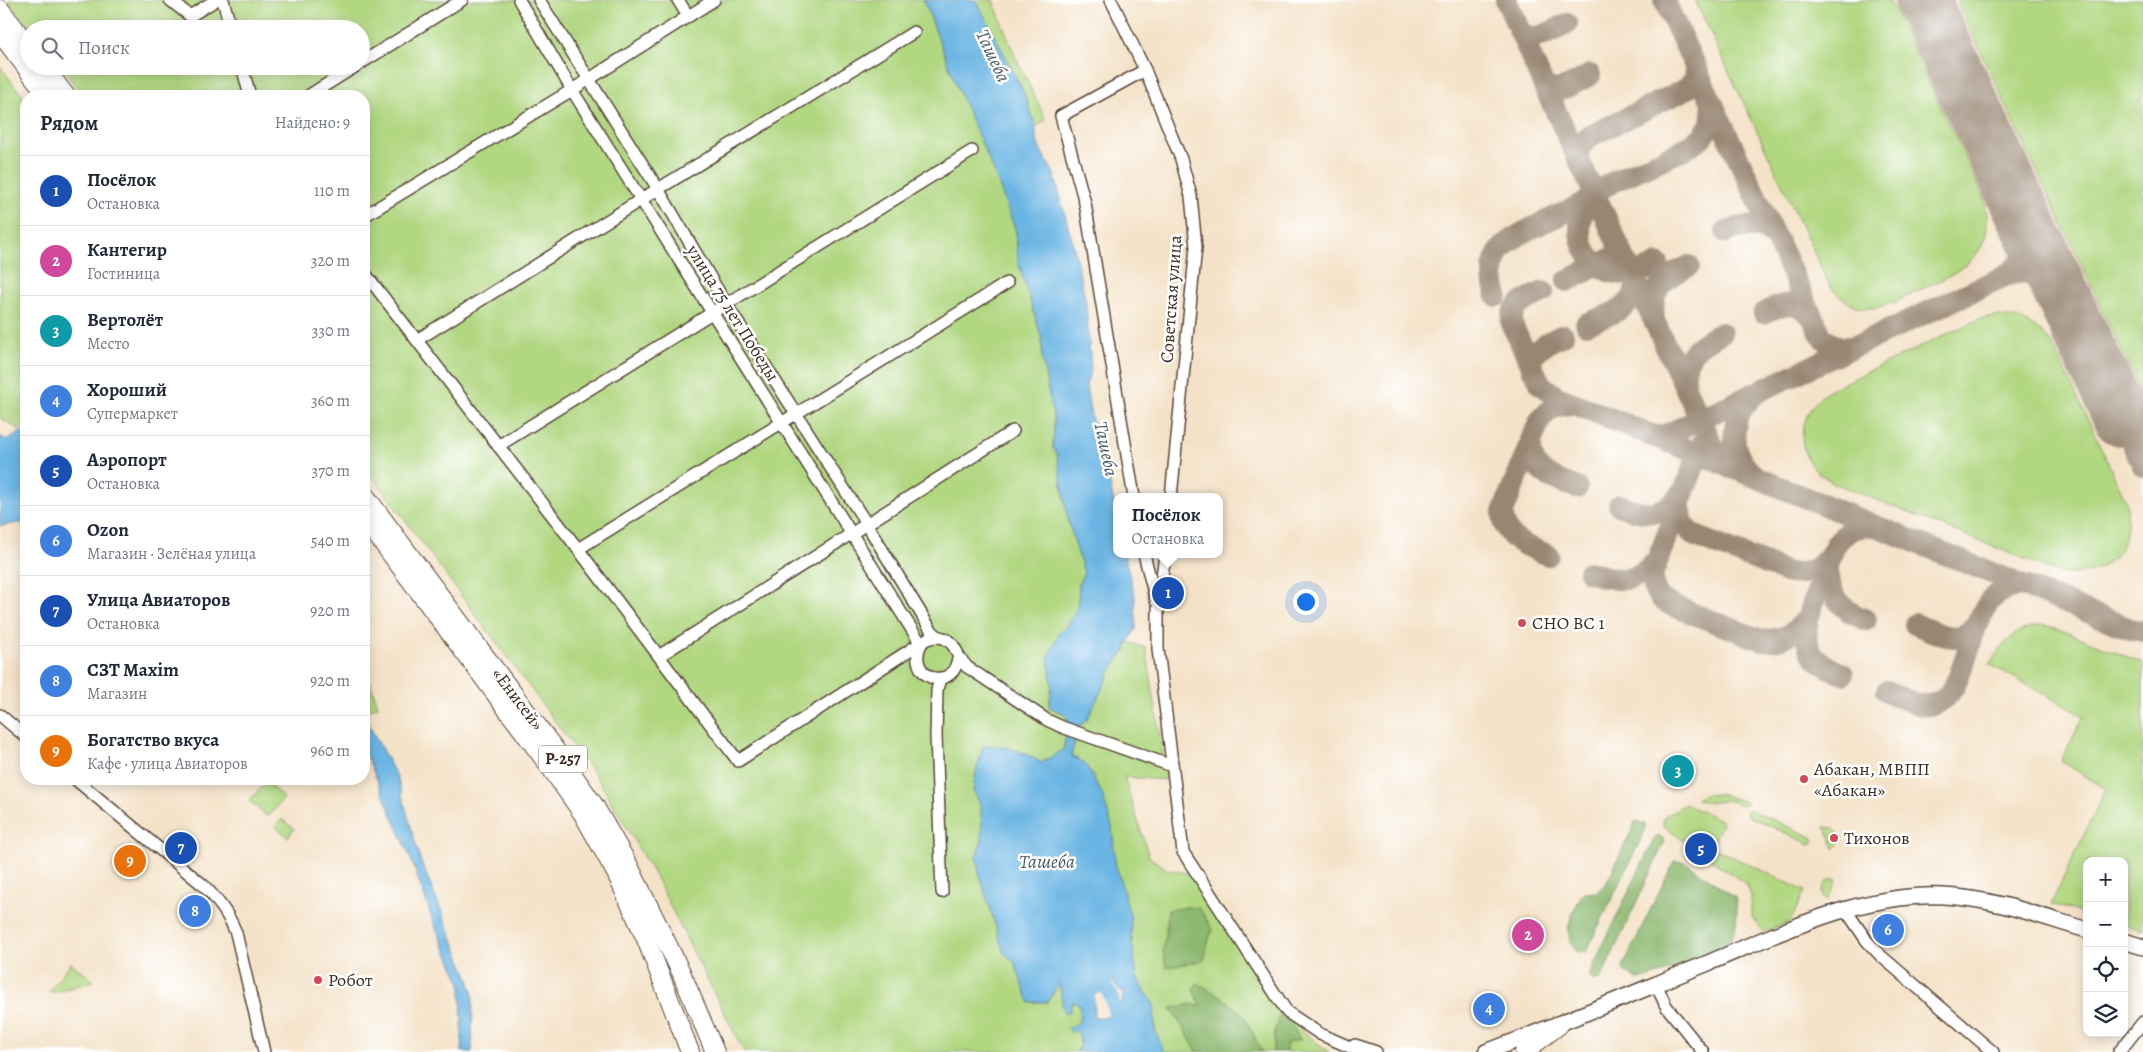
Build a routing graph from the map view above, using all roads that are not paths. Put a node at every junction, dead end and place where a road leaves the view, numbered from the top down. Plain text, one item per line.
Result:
1 (170, 0) edge
2 (216, 0) edge
3 (224, 0) edge
4 (462, 0) edge
5 (519, 0) edge
6 (539, 0) edge
7 (678, 0) edge
8 (714, 0) edge
9 (1111, 0) edge
10 (0, 8) edge
11 (688, 16) junction
12 (230, 20) edge
13 (914, 32) dead end
14 (0, 33) edge
15 (20, 35) edge
16 (370, 57) edge
17 (20, 59) edge
18 (1145, 70) junction
19 (32, 75) edge
20 (50, 75) edge
21 (244, 75) edge
22 (342, 75) edge
23 (588, 79) junction
24 (43, 90) edge
25 (61, 90) edge
26 (248, 90) edge
27 (318, 90) edge
28 (572, 90) junction
29 (972, 151) dead end
30 (658, 189) junction
31 (642, 199) junction
32 (370, 212) edge
33 (370, 280) edge
34 (1007, 283) dead end
35 (726, 304) junction
36 (712, 312) junction
37 (417, 340) junction
38 (796, 413) junction
39 (780, 422) junction
40 (1013, 431) dead end
41 (498, 446) junction
42 (1133, 493) edge
43 (1171, 493) edge
44 (370, 502) edge
45 (866, 523) junction
46 (370, 526) edge
47 (850, 534) junction
48 (578, 549) junction
49 (1145, 558) edge
50 (1164, 558) edge
51 (1158, 608) junction
52 (937, 636) junction
53 (921, 644) junction
54 (659, 656) junction
55 (959, 657) junction
56 (953, 671) junction
57 (940, 678) junction
58 (0, 715) edge
59 (1047, 720) junction
60 (20, 732) edge
61 (1172, 766) junction
62 (82, 785) edge
63 (942, 892) dead end
64 (1845, 909) junction
65 (2083, 929) edge
66 (2128, 942) edge
67 (2143, 947) edge
68 (1656, 984) junction
69 (2143, 1022) edge
70 (1559, 1025) junction
71 (1320, 1034) junction
72 (264, 1052) edge
73 (690, 1052) edge
74 (715, 1052) edge
75 (1340, 1052) edge
76 (1361, 1052) edge
77 (1376, 1052) edge
78 (1486, 1052) edge
79 (1524, 1052) edge
80 (1704, 1052) edge
81 (1992, 1052) edge
82 (2119, 1052) edge

1 - 2 street
3 - 12 street
4 - 16 street
5 - 28 street, улица 75 лет Победы
6 - 23 street, улица 75 лет Победы
7 - 11 street
8 - 11 street
9 - 18 street, Советская улица
10 - 15 highway
11 - 23 street
13 - 30 street
14 - 17 highway
18 - 42 street
18 - 43 street, Советская улица
19 - 24 highway
20 - 25 highway
21 - 26 street
22 - 27 street
23 - 28 street
23 - 30 street, улица 75 лет Победы
28 - 31 street, улица 75 лет Победы
28 - 32 street
29 - 35 street
30 - 31 street
30 - 35 street, улица 75 лет Победы
31 - 36 street, улица 75 лет Победы
31 - 37 street
33 - 37 street
34 - 38 street
35 - 36 street
35 - 38 street, улица 75 лет Победы
36 - 39 street, улица 75 лет Победы
36 - 41 street
37 - 41 street
38 - 39 street
38 - 45 street, улица 75 лет Победы
39 - 47 street, улица 75 лет Победы
39 - 48 street
40 - 45 street
41 - 48 street
44 - 74 highway, «Енисей» / Р-257
45 - 47 street
45 - 52 street, улица 75 лет Победы
46 - 73 highway, «Енисей» / Р-257
47 - 53 street, улица 75 лет Победы
47 - 54 street
48 - 54 street
49 - 51 street
50 - 51 street
51 - 61 street
52 - 53 street
52 - 55 street
53 - 54 street
53 - 57 street
55 - 56 street
55 - 59 street
56 - 57 street
56 - 59 street
57 - 63 street
58 - 60 street
59 - 61 street
61 - 71 street
62 - 72 street
64 - 65 main road
64 - 68 main road
64 - 81 street
66 - 67 main road
68 - 70 main road
68 - 80 street
69 - 82 street
70 - 78 main road
70 - 79 highway
71 - 75 street
71 - 76 street
71 - 77 street

